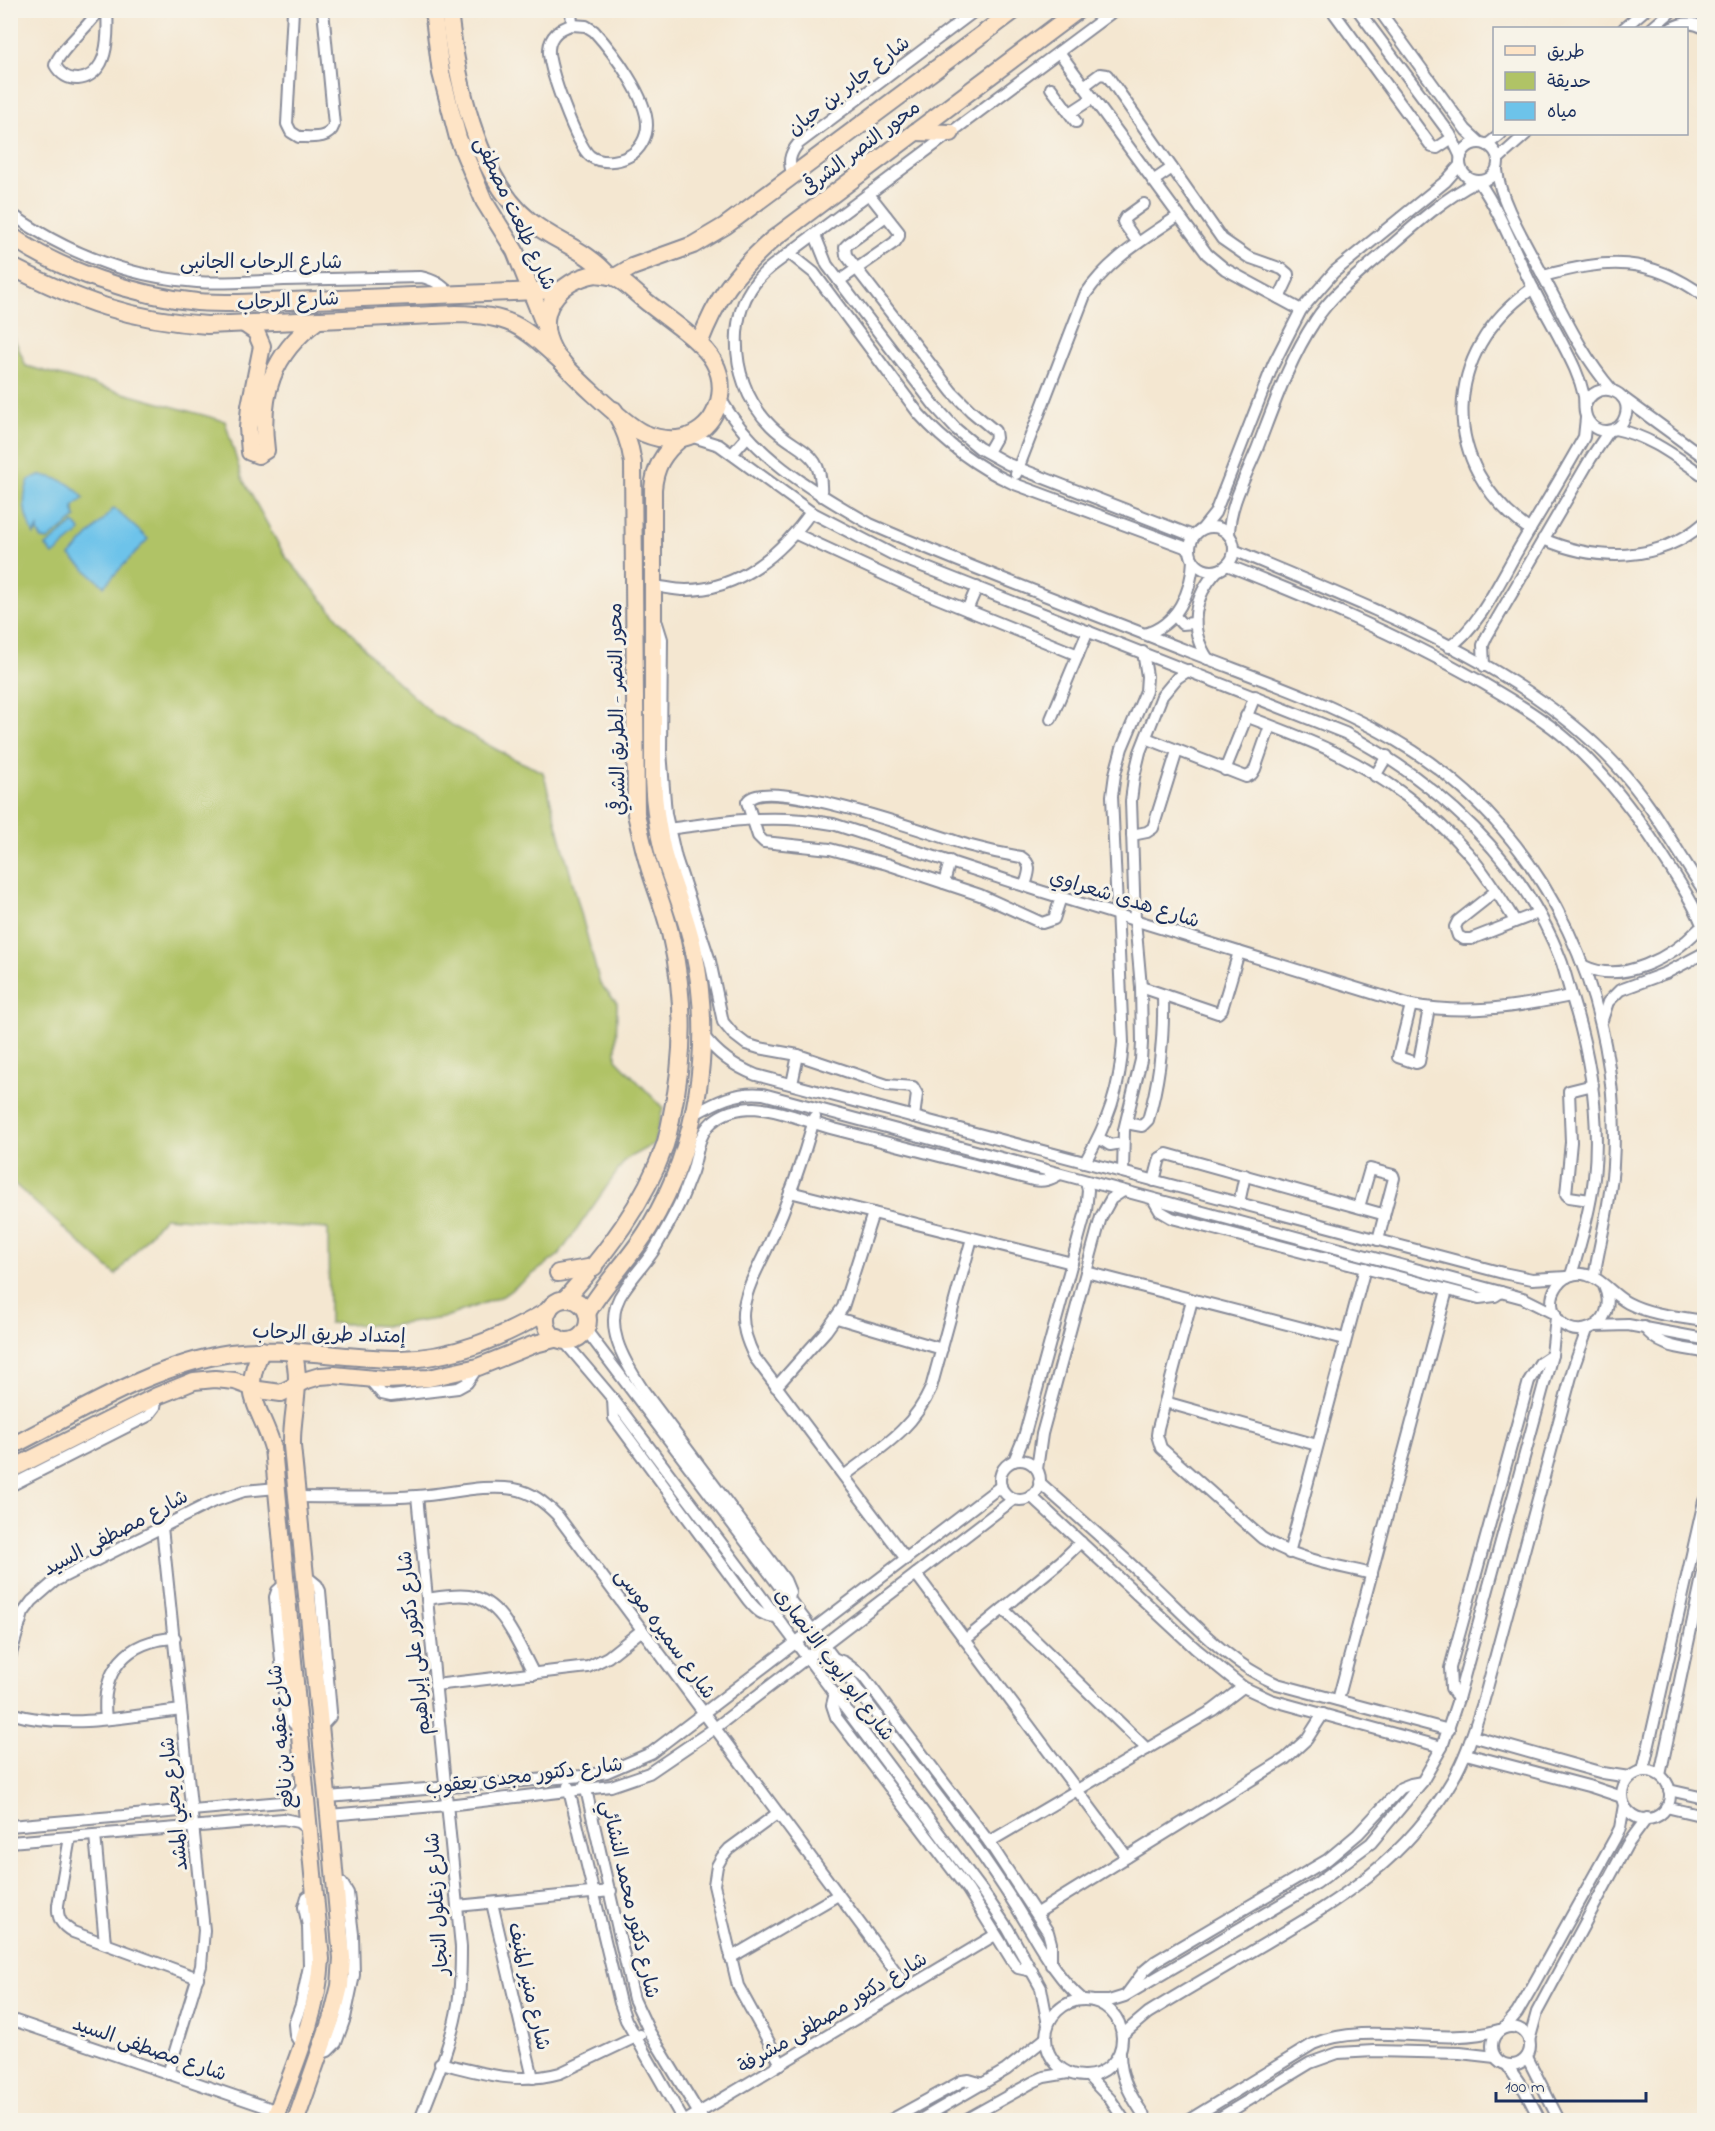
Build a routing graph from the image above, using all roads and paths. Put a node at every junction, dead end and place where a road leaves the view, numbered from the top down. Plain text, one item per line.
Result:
1 (99, 10) edge
2 (107, 10) edge
3 (293, 10) edge
4 (323, 10) edge
5 (433, 10) edge
6 (449, 10) edge
7 (571, 10) edge
8 (975, 10) edge
9 (1016, 10) edge
10 (1078, 10) edge
11 (1115, 10) edge
12 (1332, 10) edge
13 (1358, 10) edge
14 (1379, 10) edge
15 (1645, 10) edge
16 (1673, 10) edge
17 (1636, 19) junction
18 (572, 25) junction
19 (1625, 27) edge
20 (1644, 27) edge
21 (1653, 27) edge
22 (1675, 27) edge
23 (1704, 28) edge
24 (1059, 52) junction
25 (1084, 86) junction
26 (1051, 88) dead end
27 (1093, 98) junction
28 (915, 132) junction
29 (951, 133) junction
30 (1499, 135) edge
31 (1525, 135) edge
32 (1452, 138) junction
33 (1484, 144) junction
34 (1460, 161) junction
35 (1498, 165) junction
36 (1172, 168) junction
37 (793, 176) junction
38 (1153, 181) junction
39 (1477, 182) junction
40 (870, 194) junction
41 (1144, 204) dead end
42 (10, 213) edge
43 (886, 216) junction
44 (1178, 216) junction
45 (815, 235) junction
46 (12, 240) edge
47 (1138, 243) junction
48 (789, 254) junction
49 (10, 267) edge
50 (857, 269) junction
51 (1543, 276) junction
52 (612, 277) junction
53 (839, 281) junction
54 (1533, 288) junction
55 (530, 290) junction
56 (561, 290) junction
57 (432, 294) junction
58 (450, 294) junction
59 (1704, 296) edge
60 (1279, 298) junction
61 (1301, 310) junction
62 (433, 315) junction
63 (318, 320) junction
64 (243, 323) junction
65 (546, 327) junction
66 (699, 344) junction
67 (917, 348) junction
68 (899, 360) junction
69 (563, 363) junction
70 (1612, 390) junction
71 (1622, 397) junction
72 (720, 398) junction
73 (614, 410) junction
74 (1586, 412) junction
75 (1612, 430) junction
76 (747, 437) junction
77 (685, 438) junction
78 (988, 453) junction
79 (732, 454) junction
80 (1704, 457) edge
81 (1018, 468) junction
82 (1704, 476) edge
83 (1012, 483) junction
84 (821, 496) junction
85 (811, 512) junction
86 (1704, 523) edge
87 (1203, 528) junction
88 (1530, 530) junction
89 (796, 534) junction
90 (1229, 535) junction
91 (1193, 536) junction
92 (1543, 539) junction
93 (1234, 550) junction
94 (1191, 554) junction
95 (634, 565) junction
96 (654, 566) junction
97 (1222, 568) junction
98 (654, 585) junction
99 (977, 587) junction
100 (967, 610) junction
101 (653, 614) junction
102 (1174, 615) junction
103 (1194, 623) junction
104 (1088, 631) junction
105 (1144, 634) junction
106 (1449, 647) junction
107 (1143, 652) junction
108 (1078, 655) junction
109 (1208, 659) junction
110 (1484, 666) junction
111 (1189, 670) junction
112 (1255, 696) junction
113 (1327, 706) junction
114 (1246, 716) junction
115 (1052, 719) dead end
116 (1322, 723) junction
117 (1270, 726) junction
118 (1146, 738) junction
119 (1177, 751) junction
120 (1387, 756) junction
121 (1225, 770) junction
122 (1114, 774) junction
123 (1375, 776) junction
124 (1134, 777) junction
125 (752, 818) junction
126 (891, 820) junction
127 (668, 829) junction
128 (1132, 835) junction
129 (885, 840) junction
130 (950, 861) junction
131 (944, 883) junction
132 (1025, 886) junction
133 (1496, 891) junction
134 (1704, 891) edge
135 (1061, 897) junction
136 (1538, 913) junction
137 (1117, 914) junction
138 (1135, 920) junction
139 (1515, 921) junction
140 (1701, 922) edge
141 (695, 934) junction
142 (1704, 947) edge
143 (1239, 952) junction
144 (1704, 953) edge
145 (1584, 966) junction
146 (1141, 987) junction
147 (1163, 995) junction
148 (1571, 996) junction
149 (1411, 1005) junction
150 (1429, 1008) junction
151 (1603, 1027) junction
152 (702, 1034) junction
153 (798, 1055) junction
154 (766, 1078) junction
155 (792, 1084) junction
156 (1593, 1085) junction
157 (762, 1094) junction
158 (856, 1102) junction
159 (817, 1108) junction
160 (693, 1115) junction
161 (914, 1117) junction
162 (854, 1118) junction
163 (1126, 1123) junction
164 (813, 1124) junction
165 (1099, 1138) junction
166 (1122, 1143) junction
167 (1085, 1162) junction
168 (1123, 1172) junction
169 (1060, 1174) junction
170 (1245, 1176) junction
171 (1154, 1180) junction
172 (1086, 1181) junction
173 (1123, 1191) junction
174 (790, 1192) junction
175 (1153, 1199) junction
176 (1590, 1200) junction
177 (1239, 1203) junction
178 (1359, 1207) junction
179 (873, 1213) junction
180 (1384, 1216) junction
181 (972, 1238) junction
182 (1378, 1240) junction
183 (1072, 1263) junction
184 (594, 1267) junction
185 (1365, 1268) junction
186 (1086, 1272) junction
187 (558, 1273) dead end
188 (1569, 1276) junction
189 (1594, 1277) junction
190 (1604, 1286) junction
191 (1447, 1290) junction
192 (1501, 1292) junction
193 (566, 1298) junction
194 (1192, 1300) junction
195 (549, 1310) junction
196 (587, 1313) junction
197 (1556, 1316) junction
198 (837, 1318) junction
199 (1704, 1321) edge
200 (1644, 1327) junction
201 (1591, 1328) junction
202 (586, 1330) junction
203 (560, 1339) junction
204 (1345, 1339) junction
205 (1704, 1339) edge
206 (942, 1349) junction
207 (262, 1350) junction
208 (293, 1351) junction
209 (1704, 1352) edge
210 (1552, 1355) junction
211 (298, 1383) junction
212 (250, 1387) junction
213 (776, 1387) junction
214 (639, 1393) junction
215 (157, 1396) junction
216 (1165, 1402) junction
217 (1317, 1445) junction
218 (292, 1446) junction
219 (10, 1447) edge
220 (273, 1448) junction
221 (1014, 1461) junction
222 (1036, 1469) junction
223 (10, 1470) edge
224 (844, 1476) junction
225 (1039, 1482) junction
226 (10, 1486) edge
227 (1001, 1486) junction
228 (277, 1488) junction
229 (417, 1496) junction
230 (1031, 1496) junction
231 (297, 1497) junction
232 (1014, 1499) junction
233 (1704, 1501) edge
234 (162, 1527) junction
235 (1081, 1542) junction
236 (1289, 1553) junction
237 (906, 1559) junction
238 (1704, 1568) edge
239 (916, 1574) junction
240 (1372, 1574) junction
241 (427, 1599) junction
242 (1003, 1609) junction
243 (642, 1630) junction
244 (813, 1631) junction
245 (175, 1638) junction
246 (965, 1640) junction
247 (797, 1643) junction
248 (823, 1645) junction
249 (10, 1657) edge
250 (807, 1657) junction
251 (833, 1658) junction
252 (534, 1674) junction
253 (435, 1684) junction
254 (1243, 1687) junction
255 (835, 1693) junction
256 (1458, 1699) junction
257 (1338, 1700) junction
258 (181, 1710) junction
259 (10, 1713) edge
260 (704, 1714) junction
261 (1323, 1714) junction
262 (106, 1719) junction
263 (715, 1728) junction
264 (1449, 1730) junction
265 (1472, 1736) junction
266 (1442, 1747) junction
267 (1147, 1749) junction
268 (1466, 1754) junction
269 (1643, 1771) junction
270 (1660, 1775) junction
271 (583, 1776) junction
272 (566, 1777) junction
273 (1629, 1777) junction
274 (305, 1782) junction
275 (1422, 1782) junction
276 (445, 1787) junction
277 (586, 1789) junction
278 (1077, 1790) junction
279 (1669, 1790) junction
280 (569, 1791) junction
281 (328, 1797) junction
282 (1704, 1798) edge
283 (1623, 1801) junction
284 (447, 1805) junction
285 (1666, 1807) junction
286 (192, 1810) junction
287 (778, 1813) junction
288 (329, 1815) junction
289 (1704, 1816) edge
290 (1647, 1818) junction
291 (10, 1826) edge
292 (194, 1827) junction
293 (310, 1831) junction
294 (95, 1835) junction
295 (70, 1837) junction
296 (10, 1842) edge
297 (988, 1842) junction
298 (1126, 1857) junction
299 (611, 1891) junction
300 (593, 1893) junction
301 (838, 1895) junction
302 (492, 1903) junction
303 (457, 1906) junction
304 (1037, 1913) junction
305 (995, 1935) junction
306 (105, 1943) junction
307 (730, 1958) junction
308 (1052, 1966) junction
309 (1032, 1971) junction
310 (198, 1978) junction
311 (908, 1987) junction
312 (1125, 1996) junction
313 (1088, 2001) junction
314 (10, 2019) edge
315 (1048, 2025) junction
316 (1502, 2029) junction
317 (649, 2031) junction
318 (1122, 2035) junction
319 (635, 2037) junction
320 (1046, 2038) junction
321 (1529, 2041) junction
322 (1120, 2051) junction
323 (1495, 2057) junction
324 (1527, 2057) junction
325 (440, 2063) junction
326 (781, 2064) junction
327 (1507, 2065) junction
328 (1068, 2073) junction
329 (168, 2074) junction
330 (1088, 2076) junction
331 (533, 2078) junction
332 (983, 2084) junction
333 (276, 2116) edge
334 (701, 2117) edge
335 (297, 2120) edge
336 (420, 2121) edge
337 (685, 2121) edge
338 (891, 2121) edge
339 (920, 2121) edge
340 (965, 2121) edge
341 (1124, 2121) edge
342 (1147, 2121) edge
343 (1189, 2121) edge
344 (1216, 2121) edge
345 (1540, 2121) edge
346 (1559, 2121) edge

1 - 2 street
3 - 4 street
5 - 55 street, شارع طلعت مصطفى
6 - 52 street, شارع طلعت مصطفى
7 - 18 street
8 - 37 street, شارع جابر بن حيان
9 - 37 street, محور النصر الشرقى
10 - 28 street, محور النصر الشرقى
11 - 24 street
12 - 32 street
13 - 32 street
14 - 33 street
15 - 17 street
16 - 21 street
17 - 19 street
17 - 20 street
18 - 18 street
22 - 23 street
24 - 25 street
24 - 29 street
25 - 27 street
25 - 36 street
26 - 27 street
27 - 38 street
28 - 29 street
28 - 66 street, محور النصر الشرقى
29 - 40 street
30 - 33 street
31 - 35 street
32 - 34 street
33 - 34 street
33 - 35 street
34 - 39 street
34 - 61 street
35 - 39 street
35 - 51 street
36 - 38 street
36 - 60 street
37 - 52 street, محور النصر الشرقى
38 - 44 street
39 - 54 street
39 - 90 street
40 - 43 street
40 - 45 street
41 - 47 street
42 - 58 street, شارع الرحاب الجانبى
43 - 50 street
43 - 50 street
44 - 47 street
44 - 60 street
45 - 48 street
45 - 53 street
46 - 57 street, شارع الرحاب
47 - 81 street
48 - 83 street
48 - 84 street
49 - 64 street, شارع الرحاب
50 - 53 street
50 - 67 street
51 - 59 street
51 - 70 street
52 - 56 street
52 - 66 street, شارع طلعت مصطفى
53 - 68 street
54 - 74 street
54 - 88 street
55 - 56 street, شارع الرحاب
55 - 58 street, شارع الرحاب
55 - 65 street, شارع طلعت مصطفى
56 - 65 street
57 - 58 street, شارع الرحاب
57 - 62 street
60 - 61 street
61 - 87 street
62 - 63 street, شارع الرحاب
62 - 69 street, شارع الرحاب
63 - 64 street, شارع الرحاب
63 - 64 street
65 - 69 street, شارع طلعت مصطفى
66 - 72 street, شارع طلعت مصطفى
67 - 68 street
67 - 78 street
68 - 78 street
69 - 73 street, شارع الرحاب
70 - 71 street
70 - 74 street
71 - 75 street
71 - 80 street
72 - 76 street
72 - 77 street, محور النصر - الطريق الشرقي
73 - 77 street, شارع الرحاب
73 - 95 street, محور النصر - الطريق الشرقي
74 - 75 street
74 - 88 street
75 - 82 street
75 - 92 street
76 - 79 street
76 - 84 street
77 - 79 street
77 - 96 street, محور النصر - الطريق الشرقي
78 - 81 street
79 - 85 street
81 - 83 street
81 - 91 street
83 - 94 street
84 - 105 street
85 - 89 street
85 - 99 street
86 - 92 street
87 - 90 street
87 - 91 street
88 - 106 street
89 - 98 street
89 - 100 street
90 - 93 street
91 - 94 street
92 - 110 street
93 - 97 street
93 - 106 street
94 - 97 street
94 - 102 street
95 - 96 street
95 - 184 street, محور النصر - الطريق الشرقي
96 - 98 street, محور النصر - الطريق الشرقي
97 - 103 street
97 - 140 street
98 - 101 street, محور النصر - الطريق الشرقي
99 - 100 street
99 - 104 street
100 - 108 street
101 - 127 street
101 - 141 street, محور النصر - الطريق الشرقي
102 - 103 street
102 - 105 street
103 - 109 street
104 - 107 street
104 - 108 street
105 - 109 street
106 - 110 street
107 - 111 street
107 - 122 street
108 - 115 street
109 - 113 street
110 - 134 street
111 - 112 street
111 - 118 street
112 - 114 street
112 - 116 street
113 - 116 street
113 - 145 street
114 - 117 street
114 - 121 street
116 - 120 street
117 - 121 street
117 - 123 street
118 - 119 street
118 - 124 street
119 - 121 street
119 - 128 street
120 - 123 street
120 - 136 street
122 - 124 street
122 - 137 street
123 - 133 street
124 - 128 street
125 - 126 street
125 - 127 street, شارع هدى شعراوي
125 - 129 street, شارع هدى شعراوي
125 - 131 street
126 - 129 street
126 - 132 street
127 - 141 street
128 - 138 street
129 - 130 street, شارع هدى شعراوي
130 - 131 street
130 - 132 street, شارع هدى شعراوي
131 - 135 street
132 - 135 street, شارع هدى شعراوي
133 - 139 street
133 - 139 street
135 - 137 street, شارع هدى شعراوي
136 - 139 street
136 - 148 street
137 - 138 street, شارع هدى شعراوي
137 - 165 street
138 - 143 street, شارع هدى شعراوي
138 - 146 street
140 - 142 street
140 - 145 street
141 - 152 street, محور النصر - الطريق الشرقي
141 - 153 street
143 - 147 street
143 - 149 street, شارع هدى شعراوي
144 - 151 street
145 - 151 street
146 - 147 street
146 - 163 street
147 - 163 street
148 - 150 street, شارع هدى شعراوي
148 - 156 street
149 - 150 street, شارع هدى شعراوي
149 - 150 street
151 - 189 street
152 - 154 street
152 - 160 street, محور النصر - الطريق الشرقي
153 - 155 street
153 - 161 street
154 - 155 street
154 - 157 street
155 - 158 street
156 - 176 street
156 - 176 street
157 - 159 street
157 - 160 street
158 - 161 street
158 - 162 street
159 - 162 street
159 - 164 street
160 - 196 street, محور النصر - الطريق الشرقي
161 - 167 street
162 - 169 street
163 - 166 street
164 - 169 street
164 - 174 street
164 - 214 street
165 - 166 street
165 - 167 street
166 - 168 street
167 - 168 street
168 - 171 street
169 - 172 street
170 - 171 street
170 - 177 street
170 - 178 street
171 - 177 street
172 - 173 street
172 - 183 street
173 - 175 street
173 - 186 street
174 - 179 street
174 - 213 street
175 - 185 street
175 - 192 street
176 - 188 street
177 - 182 street
178 - 180 street
178 - 180 street
179 - 181 street
179 - 198 street
180 - 182 street
181 - 183 street
181 - 206 street
182 - 188 street
183 - 221 street
184 - 187 street
184 - 193 street, محور النصر - الطريق الشرقي
185 - 191 street
185 - 204 street
186 - 194 street
186 - 222 street
188 - 189 street
188 - 197 street
189 - 190 street
190 - 199 street
190 - 201 street
191 - 192 street
191 - 240 street
192 - 197 street
193 - 195 street
193 - 196 street
194 - 204 street
194 - 216 street
195 - 203 street
195 - 208 street, إمتداد طريق الرحاب
196 - 202 street
197 - 201 street
197 - 210 street
198 - 206 street
198 - 213 street
200 - 201 street
200 - 205 street
200 - 209 street
201 - 265 street
202 - 203 street
202 - 214 street, شارع ابو ايوب الانصارى
203 - 211 street
203 - 247 street, شارع ابو ايوب الانصارى
204 - 217 street
206 - 224 street
207 - 208 street, إمتداد طريق الرحاب
207 - 212 street
207 - 219 street, إمتداد طريق الرحاب
208 - 211 street, شارع عقبه بن نافع
210 - 256 street
210 - 256 street
211 - 212 street
211 - 218 street, شارع عقبه بن نافع
212 - 215 street
212 - 220 street, شارع عقبه بن نافع
213 - 224 street
214 - 244 street, شارع ابو ايوب الانصارى
215 - 223 street
215 - 226 street
216 - 217 street
216 - 236 street
217 - 236 street
218 - 220 street
218 - 231 street, شارع عقبه بن نافع
220 - 228 street, شارع عقبه بن نافع
221 - 222 street
221 - 227 street
222 - 225 street
224 - 237 street
225 - 230 street
225 - 257 street
227 - 232 street
227 - 237 street, شارع دكتور مجدى يعقوب
228 - 234 street, شارع مصطفى السيد
228 - 274 street, شارع عقبه بن نافع
229 - 231 street, شارع سميره موسى
229 - 241 street, شارع دكتور على إبراهيم
229 - 243 street, شارع سميره موسى
230 - 232 street
230 - 235 street
231 - 281 street, شارع عقبه بن نافع
232 - 239 street, شارع دكتور مجدى يعقوب
233 - 269 street
234 - 245 street, شارع يحيي المشد
234 - 249 street, شارع مصطفى السيد
235 - 242 street
235 - 254 street
236 - 240 street
237 - 244 street, شارع دكتور مجدى يعقوب
238 - 270 street
239 - 246 street
239 - 248 street, شارع دكتور مجدى يعقوب
240 - 257 street
241 - 252 street
241 - 253 street, شارع دكتور على إبراهيم
242 - 246 street
242 - 267 street
243 - 252 street
243 - 260 street, شارع سميره موسى
244 - 247 street, شارع دكتور مجدى يعقوب
244 - 248 street, شارع ابو ايوب الانصارى
245 - 258 street, شارع يحيي المشد
245 - 262 street
246 - 278 street
247 - 250 street, شارع ابو ايوب الانصارى
247 - 260 street, شارع دكتور مجدى يعقوب
248 - 250 street, شارع دكتور مجدى يعقوب
248 - 251 street, شارع ابو ايوب الانصارى
250 - 255 street, شارع ابو ايوب الانصارى
250 - 263 street, شارع دكتور مجدى يعقوب
251 - 297 street
251 - 308 street, شارع ابو ايوب الانصارى
252 - 253 street
253 - 276 street, شارع دكتور على إبراهيم
254 - 261 street
254 - 267 street
255 - 305 street
255 - 309 street, شارع ابو ايوب الانصارى
256 - 264 street
257 - 264 street
258 - 262 street
258 - 286 street, شارع يحيي المشد
259 - 262 street
260 - 263 street, شارع سميره موسى
260 - 271 street, شارع دكتور مجدى يعقوب
261 - 266 street
261 - 298 street
263 - 277 street, شارع دكتور مجدى يعقوب
263 - 287 street, شارع سميره موسى
264 - 266 street
265 - 268 street
265 - 273 street
266 - 275 street
267 - 278 street
268 - 283 street
268 - 318 street
269 - 270 street
269 - 273 street
270 - 279 street
271 - 272 street, شارع دكتور مجدى يعقوب
271 - 277 street, شارع دكتور محمد النشائي
272 - 276 street, شارع دكتور مجدى يعقوب
272 - 280 street, شارع دكتور محمد النشائي
273 - 283 street
274 - 286 street
274 - 293 street, شارع عقبه بن نافع
275 - 312 street
275 - 312 street
276 - 281 street, شارع دكتور مجدى يعقوب
276 - 284 street, شارع زغلول النجار
277 - 280 street, شارع دكتور مجدى يعقوب
277 - 299 street, شارع دكتور محمد النشائي
278 - 297 street
278 - 298 street
279 - 282 street
279 - 285 street
280 - 284 street, شارع دكتور مجدى يعقوب
280 - 300 street, شارع دكتور محمد النشائي
281 - 288 street, شارع عقبه بن نافع
283 - 290 street
283 - 316 street
284 - 288 street, شارع دكتور مجدى يعقوب
284 - 303 street, شارع زغلول النجار
285 - 289 street
285 - 290 street
286 - 291 street
286 - 292 street, شارع يحيي المشد
287 - 301 street, شارع سميره موسى
287 - 307 street
288 - 335 street, شارع عقبه بن نافع
290 - 321 street
292 - 293 street
292 - 294 street
292 - 310 street, شارع يحيي المشد
293 - 333 street, شارع عقبه بن نافع
294 - 295 street
294 - 306 street
295 - 296 street
295 - 306 street
297 - 304 street
298 - 304 street
299 - 300 street
299 - 317 street, شارع دكتور محمد النشائي
300 - 302 street
300 - 319 street, شارع دكتور محمد النشائي
301 - 307 street
301 - 311 street, شارع سميره موسى
302 - 303 street
302 - 331 street, شارع منير المنيف
303 - 325 street, شارع زغلول النجار
304 - 308 street
305 - 309 street
305 - 311 street, شارع دكتور مصطفى مشرفة
306 - 310 street
307 - 326 street
308 - 313 street, شارع ابو ايوب الانصارى
309 - 315 street, شارع ابو ايوب الانصارى
310 - 329 street, شارع يحيي المشد
311 - 326 street, شارع دكتور مصطفى مشرفة
312 - 313 street
313 - 315 street
313 - 318 street
314 - 329 street, شارع مصطفى السيد
315 - 320 street
316 - 321 street
316 - 323 street
316 - 343 street
317 - 319 street
317 - 334 street, شارع دكتور محمد النشائي
318 - 322 street
319 - 331 street
319 - 337 street, شارع دكتور محمد النشائي
320 - 328 street
320 - 332 street
321 - 324 street
322 - 330 street
322 - 342 street
323 - 327 street
323 - 344 street
324 - 327 street
324 - 346 street
325 - 331 street
325 - 336 street, شارع زغلول النجار
326 - 334 street, شارع دكتور مصطفى مشرفة
327 - 345 street
328 - 330 street
328 - 340 street
329 - 333 street, شارع مصطفى السيد
330 - 341 street
332 - 338 street
332 - 339 street
334 - 337 street, شارع دكتور مصطفى مشرفة

